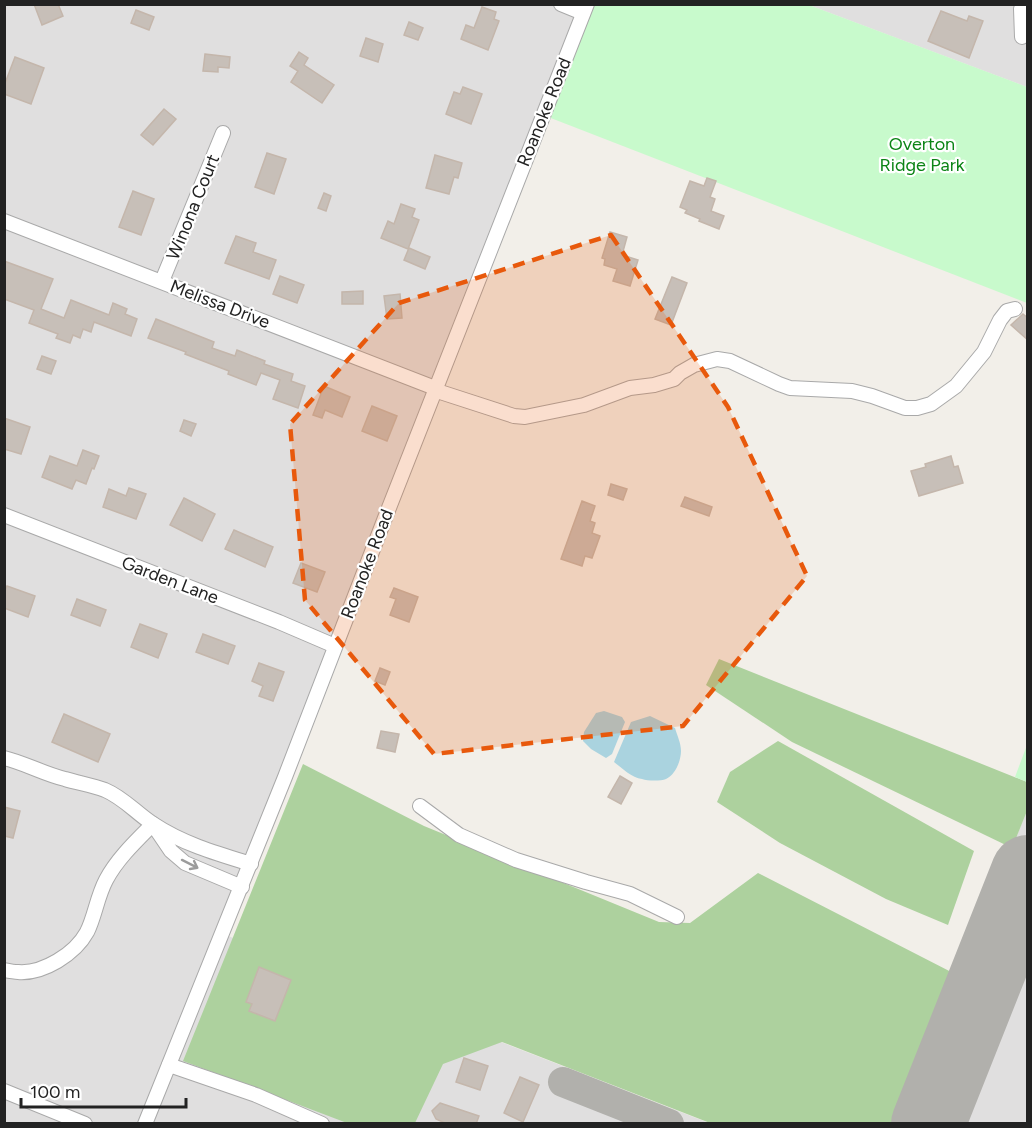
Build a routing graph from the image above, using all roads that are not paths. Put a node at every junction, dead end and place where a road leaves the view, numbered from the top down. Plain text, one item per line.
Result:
1 (561, 4) edge
2 (1023, 4) edge
3 (585, 9) edge
4 (1022, 37) dead end
5 (223, 133) dead end
6 (4, 220) edge
7 (162, 281) junction
8 (1015, 309) dead end
9 (435, 389) junction
10 (4, 515) edge
11 (335, 646) junction
12 (4, 758) edge
13 (420, 806) dead end
14 (153, 824) junction
15 (251, 864) junction
16 (242, 887) junction
17 (677, 917) dead end
18 (4, 970) edge
19 (169, 1065) junction
20 (4, 1091) edge
21 (85, 1124) edge
22 (145, 1124) edge
23 (322, 1124) edge

1 - 3 street
2 - 4 street
3 - 9 street, Roanoke Road
5 - 7 street, Winona Court
6 - 7 street, Melissa Drive
7 - 9 street, Melissa Drive
8 - 9 street, Melissa Drive
9 - 11 street, Roanoke Road
10 - 11 street, Garden Lane
11 - 15 street, Roanoke Road
12 - 14 street
13 - 17 street
14 - 15 street
14 -> 16 street
14 - 18 street
15 - 16 street, Roanoke Road
16 - 19 street, Roanoke Road
19 - 22 street, Roanoke Road
19 - 23 street
20 - 21 street

